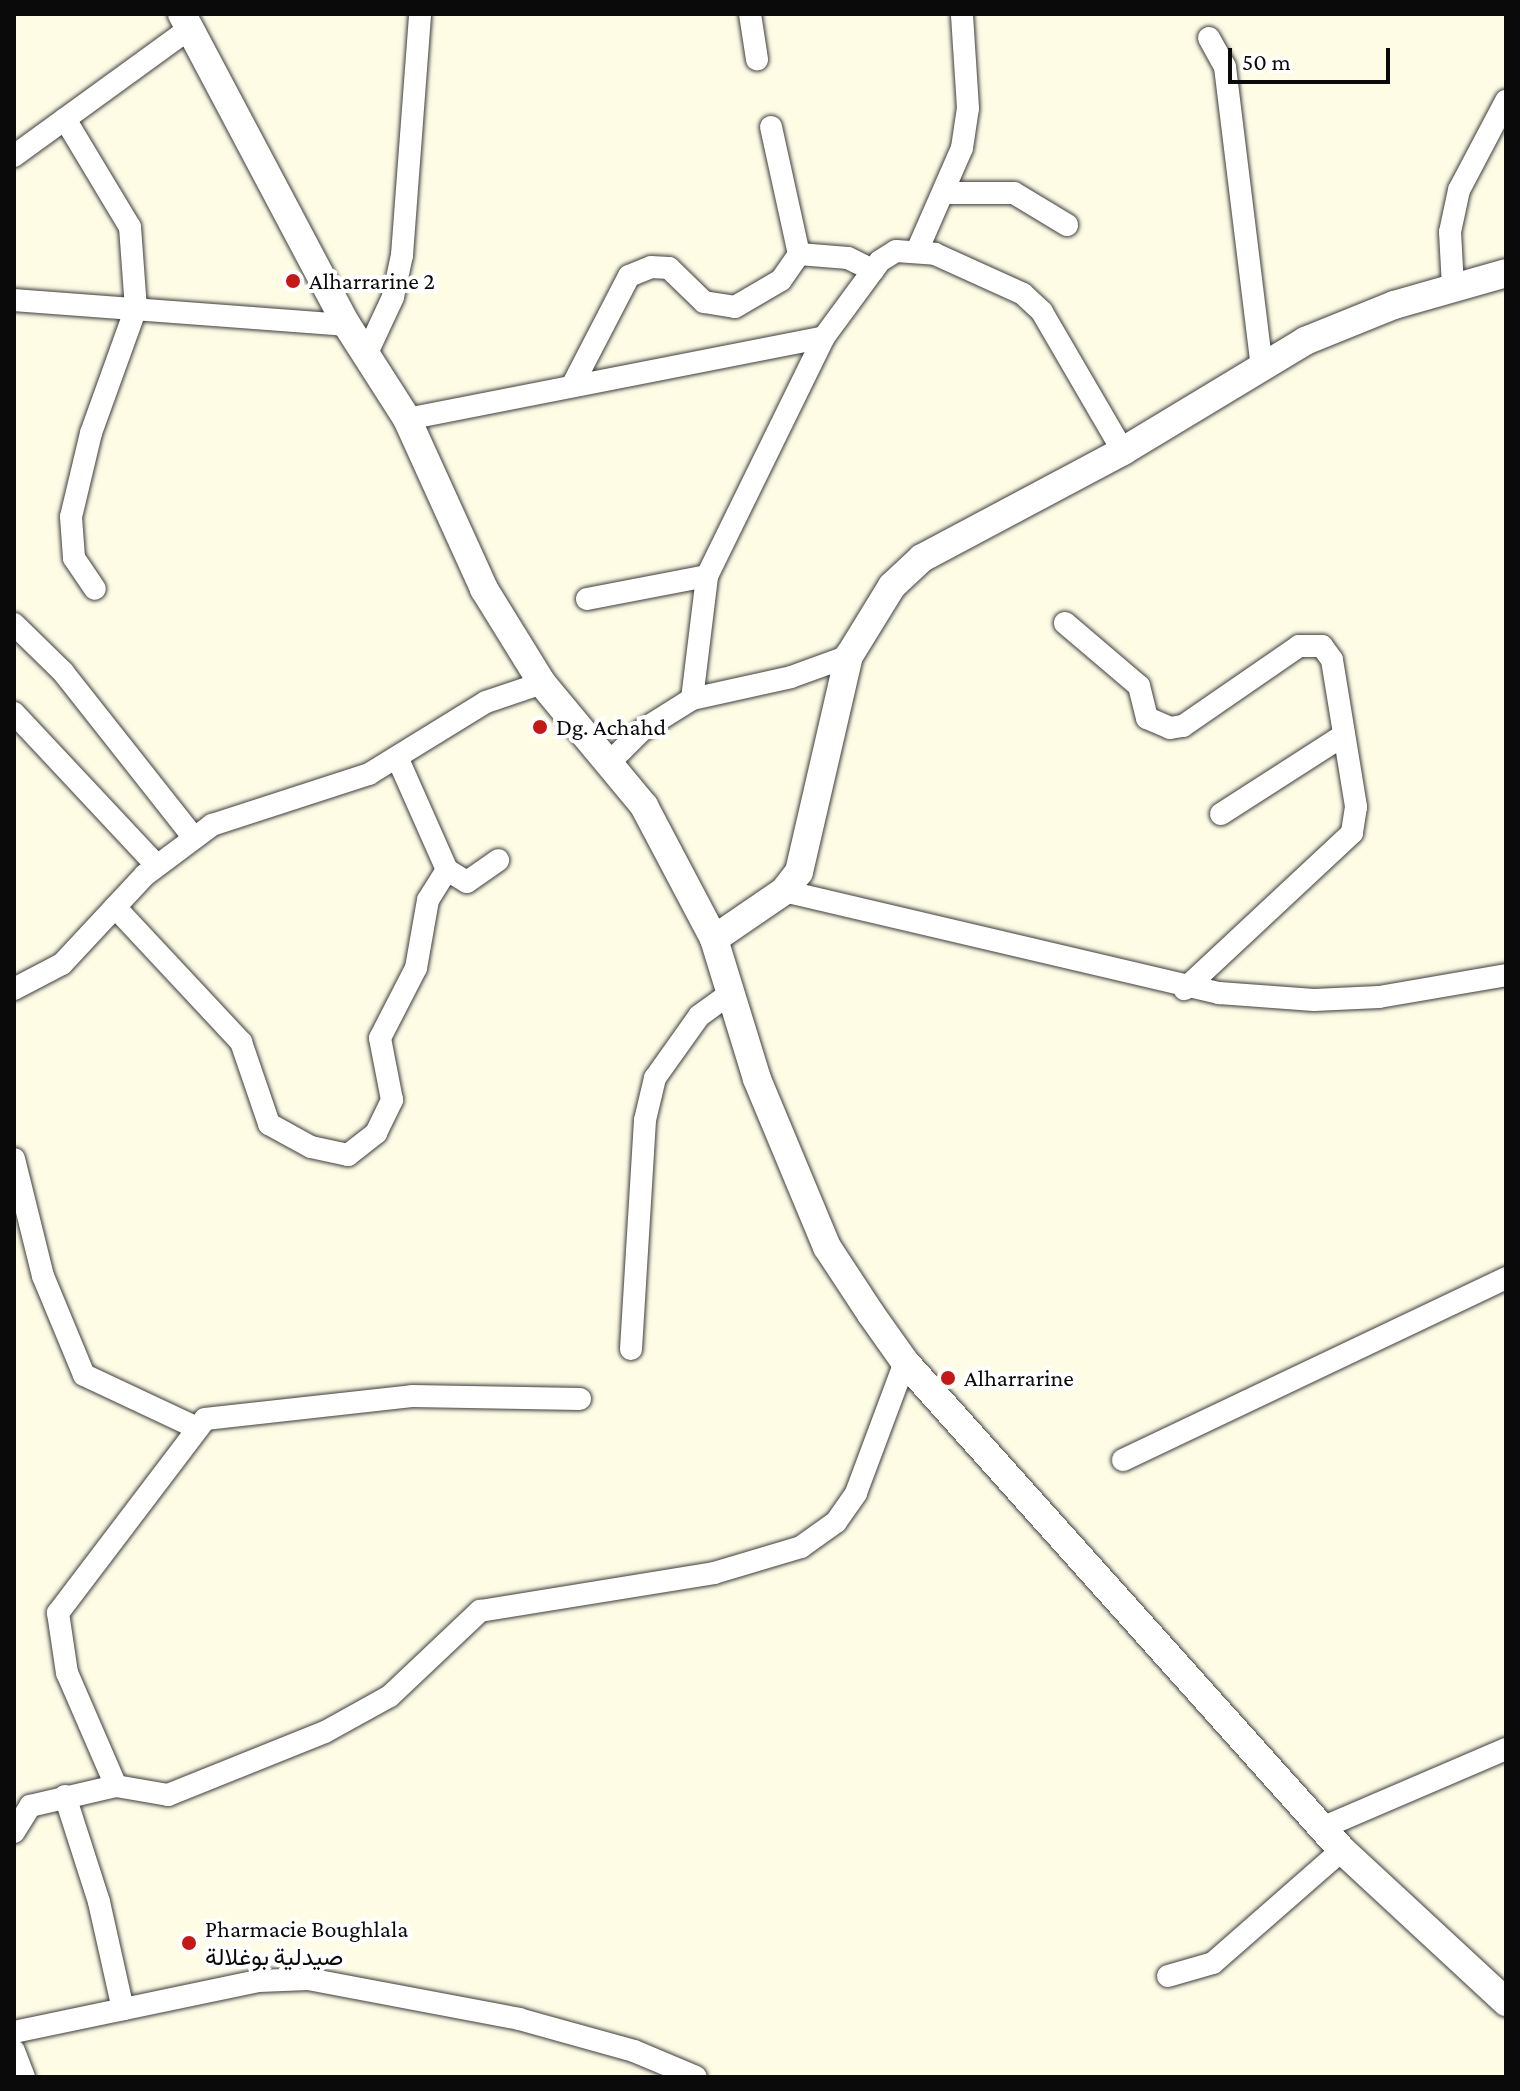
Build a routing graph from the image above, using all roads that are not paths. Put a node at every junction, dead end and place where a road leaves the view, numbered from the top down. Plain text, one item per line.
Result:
1 (420, 14) edge
2 (750, 14) edge
3 (962, 14) edge
4 (186, 22) edge
5 (1209, 38) dead end
6 (757, 59) dead end
7 (1506, 101) edge
8 (65, 119) junction
9 (771, 127) dead end
10 (14, 156) edge
11 (947, 193) junction
12 (1067, 225) dead end
13 (917, 251) junction
14 (799, 254) junction
15 (873, 270) junction
16 (1506, 273) edge
17 (1453, 287) junction
18 (14, 300) edge
19 (136, 308) junction
20 (347, 325) junction
21 (824, 337) junction
22 (366, 355) junction
23 (1262, 367) junction
24 (572, 386) junction
25 (407, 419) junction
26 (1123, 451) junction
27 (707, 576) junction
28 (95, 589) dead end
29 (587, 599) dead end
30 (1065, 623) dead end
31 (14, 624) edge
32 (849, 656) junction
33 (542, 683) junction
34 (692, 699) junction
35 (14, 713) edge
36 (1344, 735) junction
37 (397, 757) junction
38 (610, 762) junction
39 (1221, 814) dead end
40 (194, 838) junction
41 (498, 860) dead end
42 (156, 865) junction
43 (447, 870) junction
44 (784, 891) junction
45 (115, 907) junction
46 (714, 939) junction
47 (1506, 975) edge
48 (14, 989) edge
49 (1185, 989) junction
50 (731, 993) junction
51 (14, 1159) edge
52 (1506, 1278) edge
53 (631, 1349) dead end
54 (905, 1362) junction
55 (580, 1399) dead end
56 (197, 1428) junction
57 (1123, 1460) dead end
58 (1506, 1749) edge
59 (116, 1786) junction
60 (65, 1796) junction
61 (1324, 1827) junction
62 (14, 1832) edge
63 (1342, 1850) junction
64 (1168, 1976) dead end
65 (1506, 2002) edge
66 (123, 2009) junction
67 (14, 2032) edge
68 (14, 2051) edge
69 (24, 2077) edge
70 (696, 2077) edge

1 - 22 street
2 - 6 street
3 - 11 street
4 - 8 street
4 - 20 street
5 - 23 street
7 - 17 street
8 - 10 street
8 - 19 street
9 - 14 street
11 - 12 street
11 - 13 street
13 - 15 street
13 - 26 street
14 - 15 street
14 - 24 street
15 - 21 street
16 - 17 street
17 - 23 street
18 - 19 street
19 - 20 street
19 - 28 street
20 - 22 street
21 - 24 street
21 - 27 street
22 - 25 street
23 - 26 street
24 - 25 street
25 - 33 street
26 - 32 street
27 - 29 street
27 - 34 street
30 - 36 street
31 - 40 street
32 - 34 street
32 - 44 street
33 - 37 street
33 - 38 street
34 - 38 street
35 - 42 street
36 - 39 street
36 - 49 street
37 - 40 street
37 - 43 street
38 - 46 street
40 - 42 street
41 - 43 street
42 - 45 street
43 - 45 street
44 - 46 street
44 - 49 street
45 - 48 street
46 - 50 street
47 - 49 street
50 - 53 street
50 - 54 street
51 - 56 street
52 - 57 street
54 - 59 street
54 - 61 street
55 - 56 street
56 - 59 street
58 - 61 street
59 - 60 street
60 - 62 street
60 - 66 street
61 - 63 street
63 - 64 street
63 - 65 street
66 - 67 street
66 - 70 street
68 - 69 street

